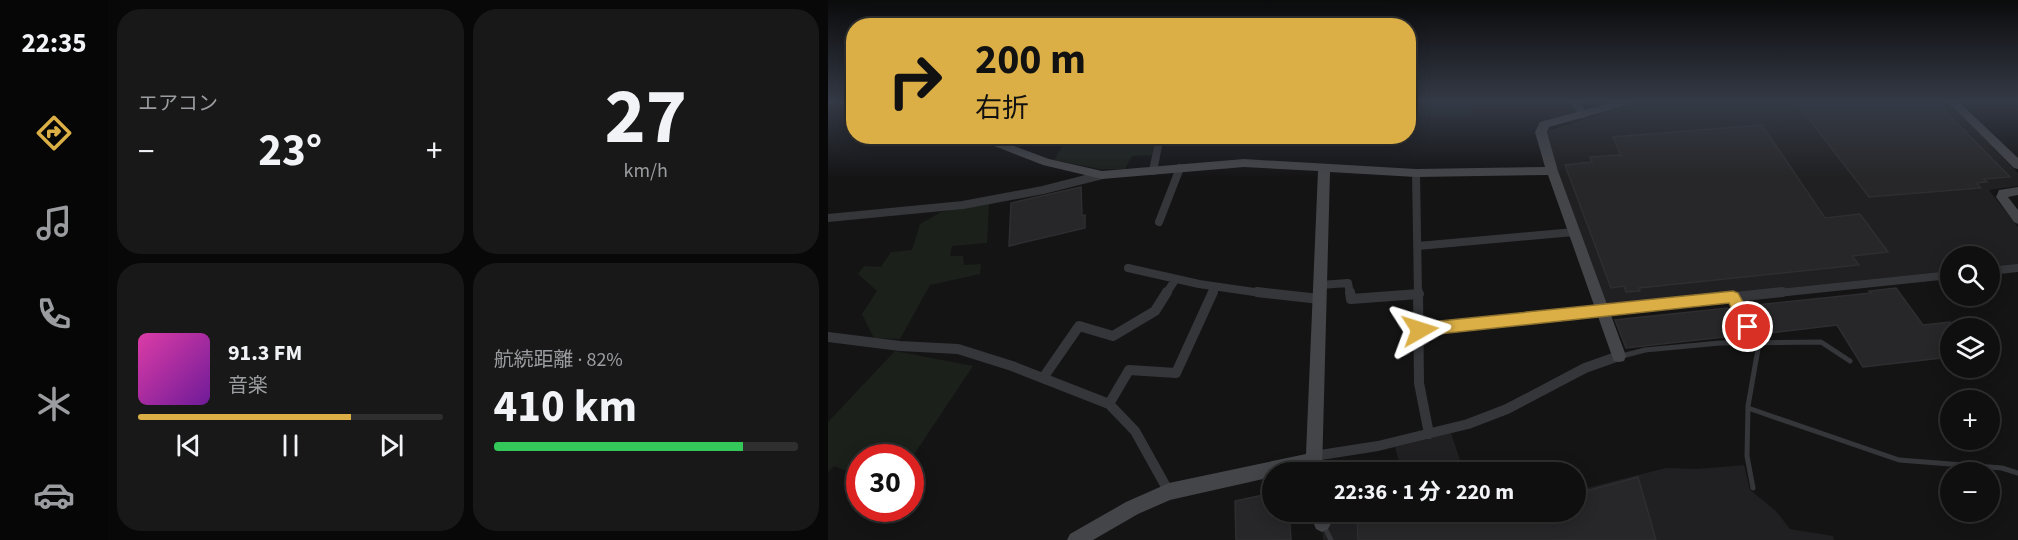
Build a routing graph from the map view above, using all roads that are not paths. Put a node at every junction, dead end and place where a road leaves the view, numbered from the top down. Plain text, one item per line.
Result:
1 (1543, 127) edge
2 (1979, 127) edge
3 (996, 144) edge
4 (1158, 144) edge
5 (2017, 163) edge
6 (1324, 167) junction
7 (1180, 168) junction
8 (1153, 171) junction
9 (1552, 171) junction
10 (1416, 173) junction
11 (1101, 175) junction
12 (2018, 191) edge
13 (828, 218) edge
14 (2018, 219) edge
15 (1159, 222) dead end
16 (1574, 232) junction
17 (1418, 246) junction
18 (1128, 268) dead end
19 (2018, 268) edge
20 (2000, 270) edge
21 (1940, 276) edge
22 (1175, 280) junction
23 (1215, 287) junction
24 (1320, 292) junction
25 (1419, 294) junction
26 (1733, 297) junction
27 (1602, 310) junction
28 (1420, 330) junction
29 (828, 337) edge
30 (1756, 342) junction
31 (1619, 356) junction
32 (1850, 361) dead end
33 (1043, 378) junction
34 (1109, 404) junction
35 (1748, 408) junction
36 (1430, 434) junction
37 (1314, 462) edge
38 (1318, 462) edge
39 (1262, 473) edge
40 (2018, 473) edge
41 (1753, 488) dead end
42 (1170, 492) junction
43 (1322, 522) edge
44 (1076, 540) edge
45 (1331, 540) edge

1 - 9 street
2 - 5 street
3 - 11 street
4 - 8 street
6 - 7 street
6 - 10 street
6 - 24 street
7 - 8 street
7 - 15 street
8 - 11 street
9 - 10 street
9 - 16 street
10 - 17 street
11 - 13 street
12 - 14 street
16 - 17 street
16 - 27 street
17 - 25 street
18 - 22 street
19 - 20 street
21 - 26 street
22 - 23 street
22 - 33 street
23 - 24 street
23 - 34 street
24 - 25 street
24 - 37 street
25 - 28 street
26 - 27 street
26 - 30 lane
27 - 28 street
27 - 31 street
28 - 36 street
29 - 33 street
30 - 31 lane
30 - 32 lane
30 - 35 lane
31 - 36 street
33 - 34 street
34 - 42 street
35 - 40 lane
35 - 41 lane
36 - 38 street
39 - 42 street
42 - 44 street
43 - 45 lane

